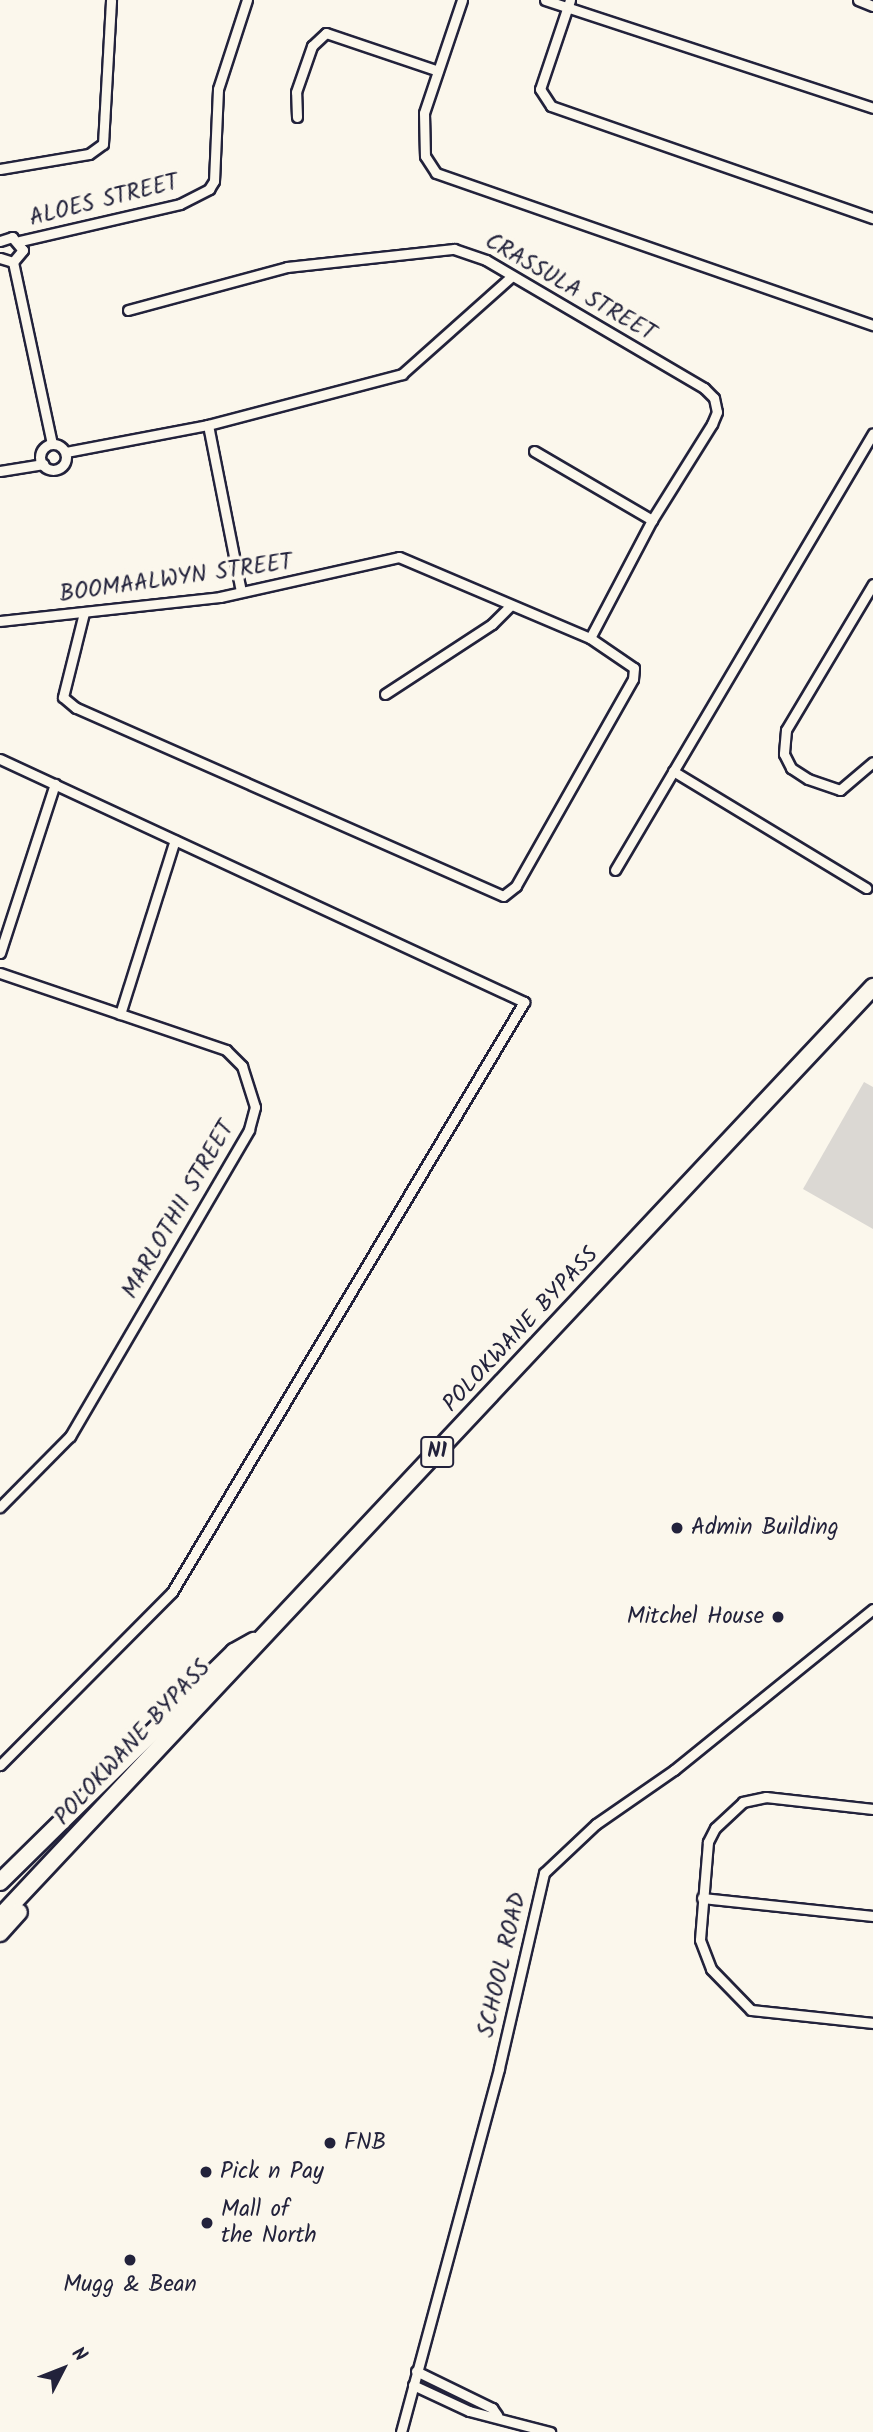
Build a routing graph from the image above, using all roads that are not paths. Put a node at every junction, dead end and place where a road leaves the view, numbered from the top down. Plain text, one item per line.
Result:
1 (111, 0) edge
2 (247, 0) edge
3 (461, 0) edge
4 (545, 0) edge
5 (858, 0) edge
6 (568, 4) edge
7 (873, 6) edge
8 (438, 71) junction
9 (873, 108) edge
10 (297, 117) dead end
11 (0, 169) edge
12 (873, 218) edge
13 (0, 241) edge
14 (19, 241) junction
15 (0, 258) edge
16 (13, 262) junction
17 (511, 277) junction
18 (128, 310) dead end
19 (873, 325) edge
20 (208, 425) junction
21 (873, 433) edge
22 (51, 444) junction
23 (66, 452) junction
24 (534, 452) dead end
25 (43, 464) junction
26 (0, 471) edge
27 (652, 520) junction
28 (873, 584) edge
29 (241, 592) junction
30 (510, 606) junction
31 (84, 613) junction
32 (0, 621) edge
33 (590, 638) junction
34 (385, 694) dead end
35 (0, 759) edge
36 (873, 762) edge
37 (673, 771) junction
38 (55, 784) junction
39 (174, 840) junction
40 (615, 870) dead end
41 (866, 888) dead end
42 (0, 953) edge
43 (0, 972) edge
44 (873, 987) edge
45 (120, 1014) junction
46 (0, 1507) edge
47 (873, 1609) edge
48 (262, 1638) junction
49 (163, 1746) junction
50 (0, 1765) edge
51 (873, 1809) edge
52 (0, 1882) edge
53 (702, 1898) junction
54 (873, 1916) edge
55 (0, 1917) edge
56 (0, 1933) edge
57 (873, 2023) edge
58 (416, 2371) junction
59 (413, 2385) junction
60 (497, 2415) junction
61 (401, 2432) edge
62 (550, 2432) edge

1 - 11 street
2 - 14 street, ALOES STREET
3 - 8 street
4 - 6 street
5 - 7 street
6 - 9 street
6 - 12 street
8 - 10 street
8 - 19 street
13 - 14 street
14 - 16 street
15 - 16 street
16 - 22 street
17 - 18 street, CRASSULA STREET
17 - 20 street
17 - 27 street, CRASSULA STREET
20 - 23 street
20 - 29 street
21 - 37 street
22 - 23 street
22 - 25 street
23 - 25 street
24 - 27 street
25 - 26 street
27 - 33 street, CRASSULA STREET
28 - 36 street
29 - 30 street, BOOMAALWYN STREET
29 - 31 street, BOOMAALWYN STREET
30 - 33 street, BOOMAALWYN STREET
30 - 34 street
31 - 32 street, BOOMAALWYN STREET
31 - 33 street, BOOMAALWYN STREET
35 - 38 street
37 - 40 street
37 - 41 street
38 - 39 street
38 - 42 street
39 - 45 street
39 - 50 street
43 - 45 street, MARLOTHII STREET
44 - 48 highway, POLOKWANE BYPASS / N1
45 - 46 street, MARLOTHII STREET
47 - 58 street, SCHOOL ROAD
48 - 49 highway, POLOKWANE BYPASS / N1
48 - 52 highway
49 - 55 highway, POLOKWANE BYPASS / N1
49 - 56 highway
51 - 53 street
53 - 54 street
53 - 57 street
58 - 59 street, SCHOOL ROAD
58 - 60 street
59 - 60 street
59 - 61 street, SCHOOL ROAD
60 - 62 street

